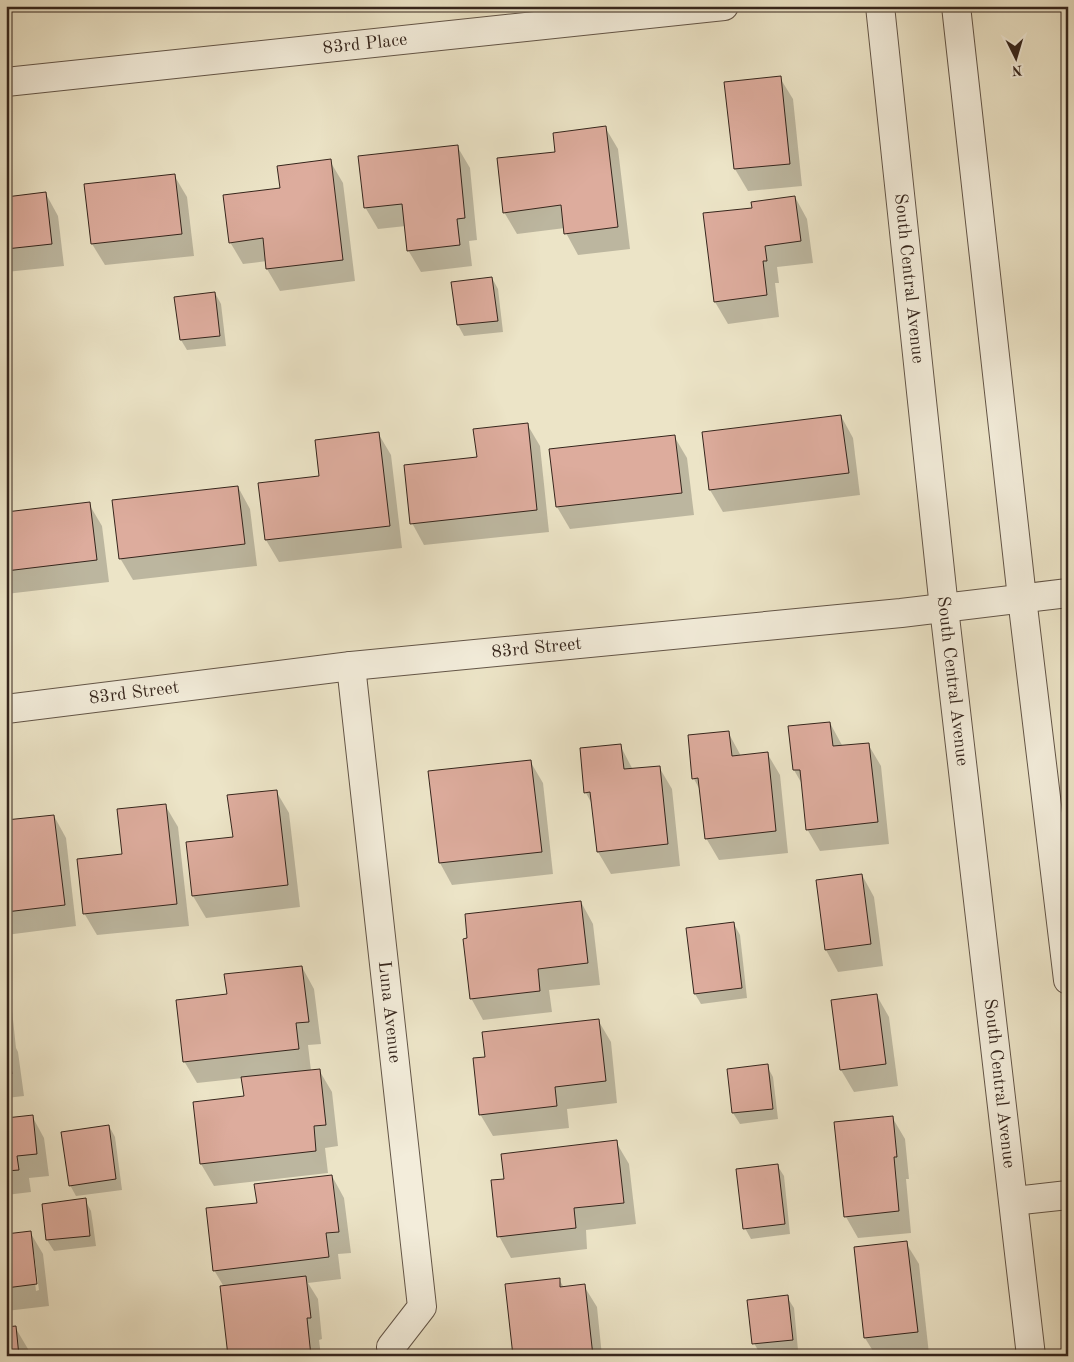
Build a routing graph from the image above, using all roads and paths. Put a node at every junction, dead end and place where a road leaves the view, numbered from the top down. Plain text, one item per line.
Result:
1 (724, 6) edge
2 (880, 6) edge
3 (956, 6) edge
4 (6, 82) edge
5 (1068, 593) edge
6 (1022, 598) junction
7 (944, 608) junction
8 (351, 666) junction
9 (6, 709) edge
10 (1068, 980) edge
11 (1068, 1195) edge
12 (1014, 1202) junction
13 (391, 1347) dead end
14 (1032, 1356) edge

1 - 4 street, 83rd Place
2 - 7 street, South Central Avenue
3 - 6 street
5 - 6 street, 83rd Street
6 - 7 street, 83rd Street
6 - 10 street
7 - 8 street, 83rd Street
7 - 12 street, South Central Avenue
8 - 9 street, 83rd Street
8 - 13 street, Luna Avenue
11 - 12 street
12 - 14 street, South Central Avenue

